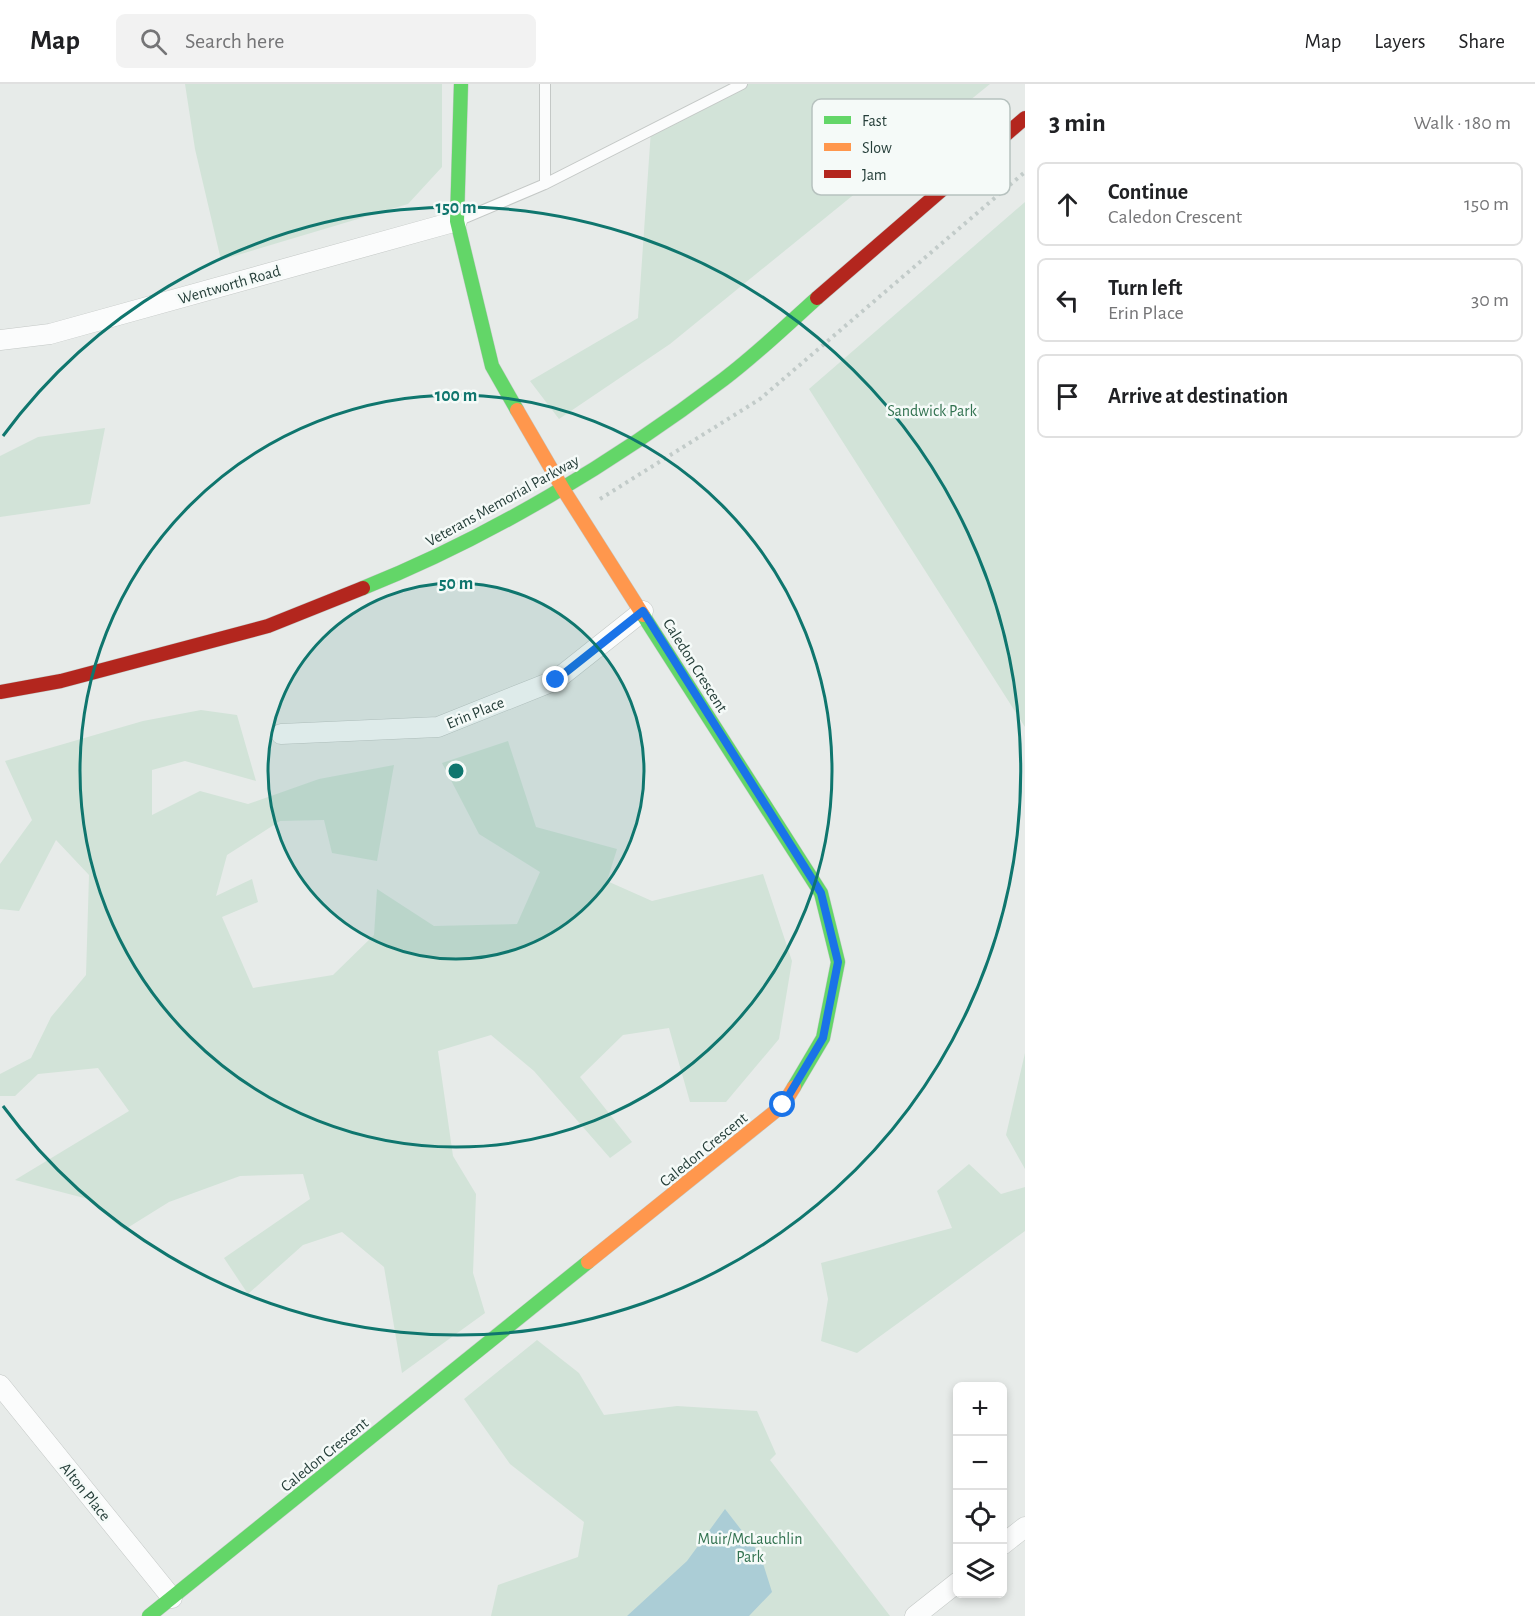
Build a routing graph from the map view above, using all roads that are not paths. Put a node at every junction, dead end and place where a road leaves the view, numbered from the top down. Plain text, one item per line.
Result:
1 (461, 84) edge
2 (544, 84) edge
3 (742, 84) edge
4 (1025, 118) edge
5 (1010, 131) edge
6 (544, 184) junction
7 (936, 195) edge
8 (457, 221) junction
9 (0, 340) edge
10 (563, 489) junction
11 (643, 611) junction
12 (0, 692) edge
13 (280, 734) dead end
14 (0, 1385) edge
15 (1025, 1527) edge
16 (1003, 1544) edge
17 (953, 1585) edge
18 (172, 1598) junction
19 (149, 1616) edge
20 (915, 1616) edge

1 - 8 street
2 - 6 lane
3 - 6 lane
4 - 5 street, Veterans Memorial Parkway
6 - 8 lane
7 - 10 street, Veterans Memorial Parkway
8 - 9 street, Wentworth Road
8 - 10 street
10 - 11 street, Caledon Crescent
10 - 12 street, Veterans Memorial Parkway
11 - 13 street, Erin Place
11 - 18 street, Caledon Crescent
14 - 18 street, Alton Place
15 - 16 street
17 - 20 street
18 - 19 street, Caledon Crescent

